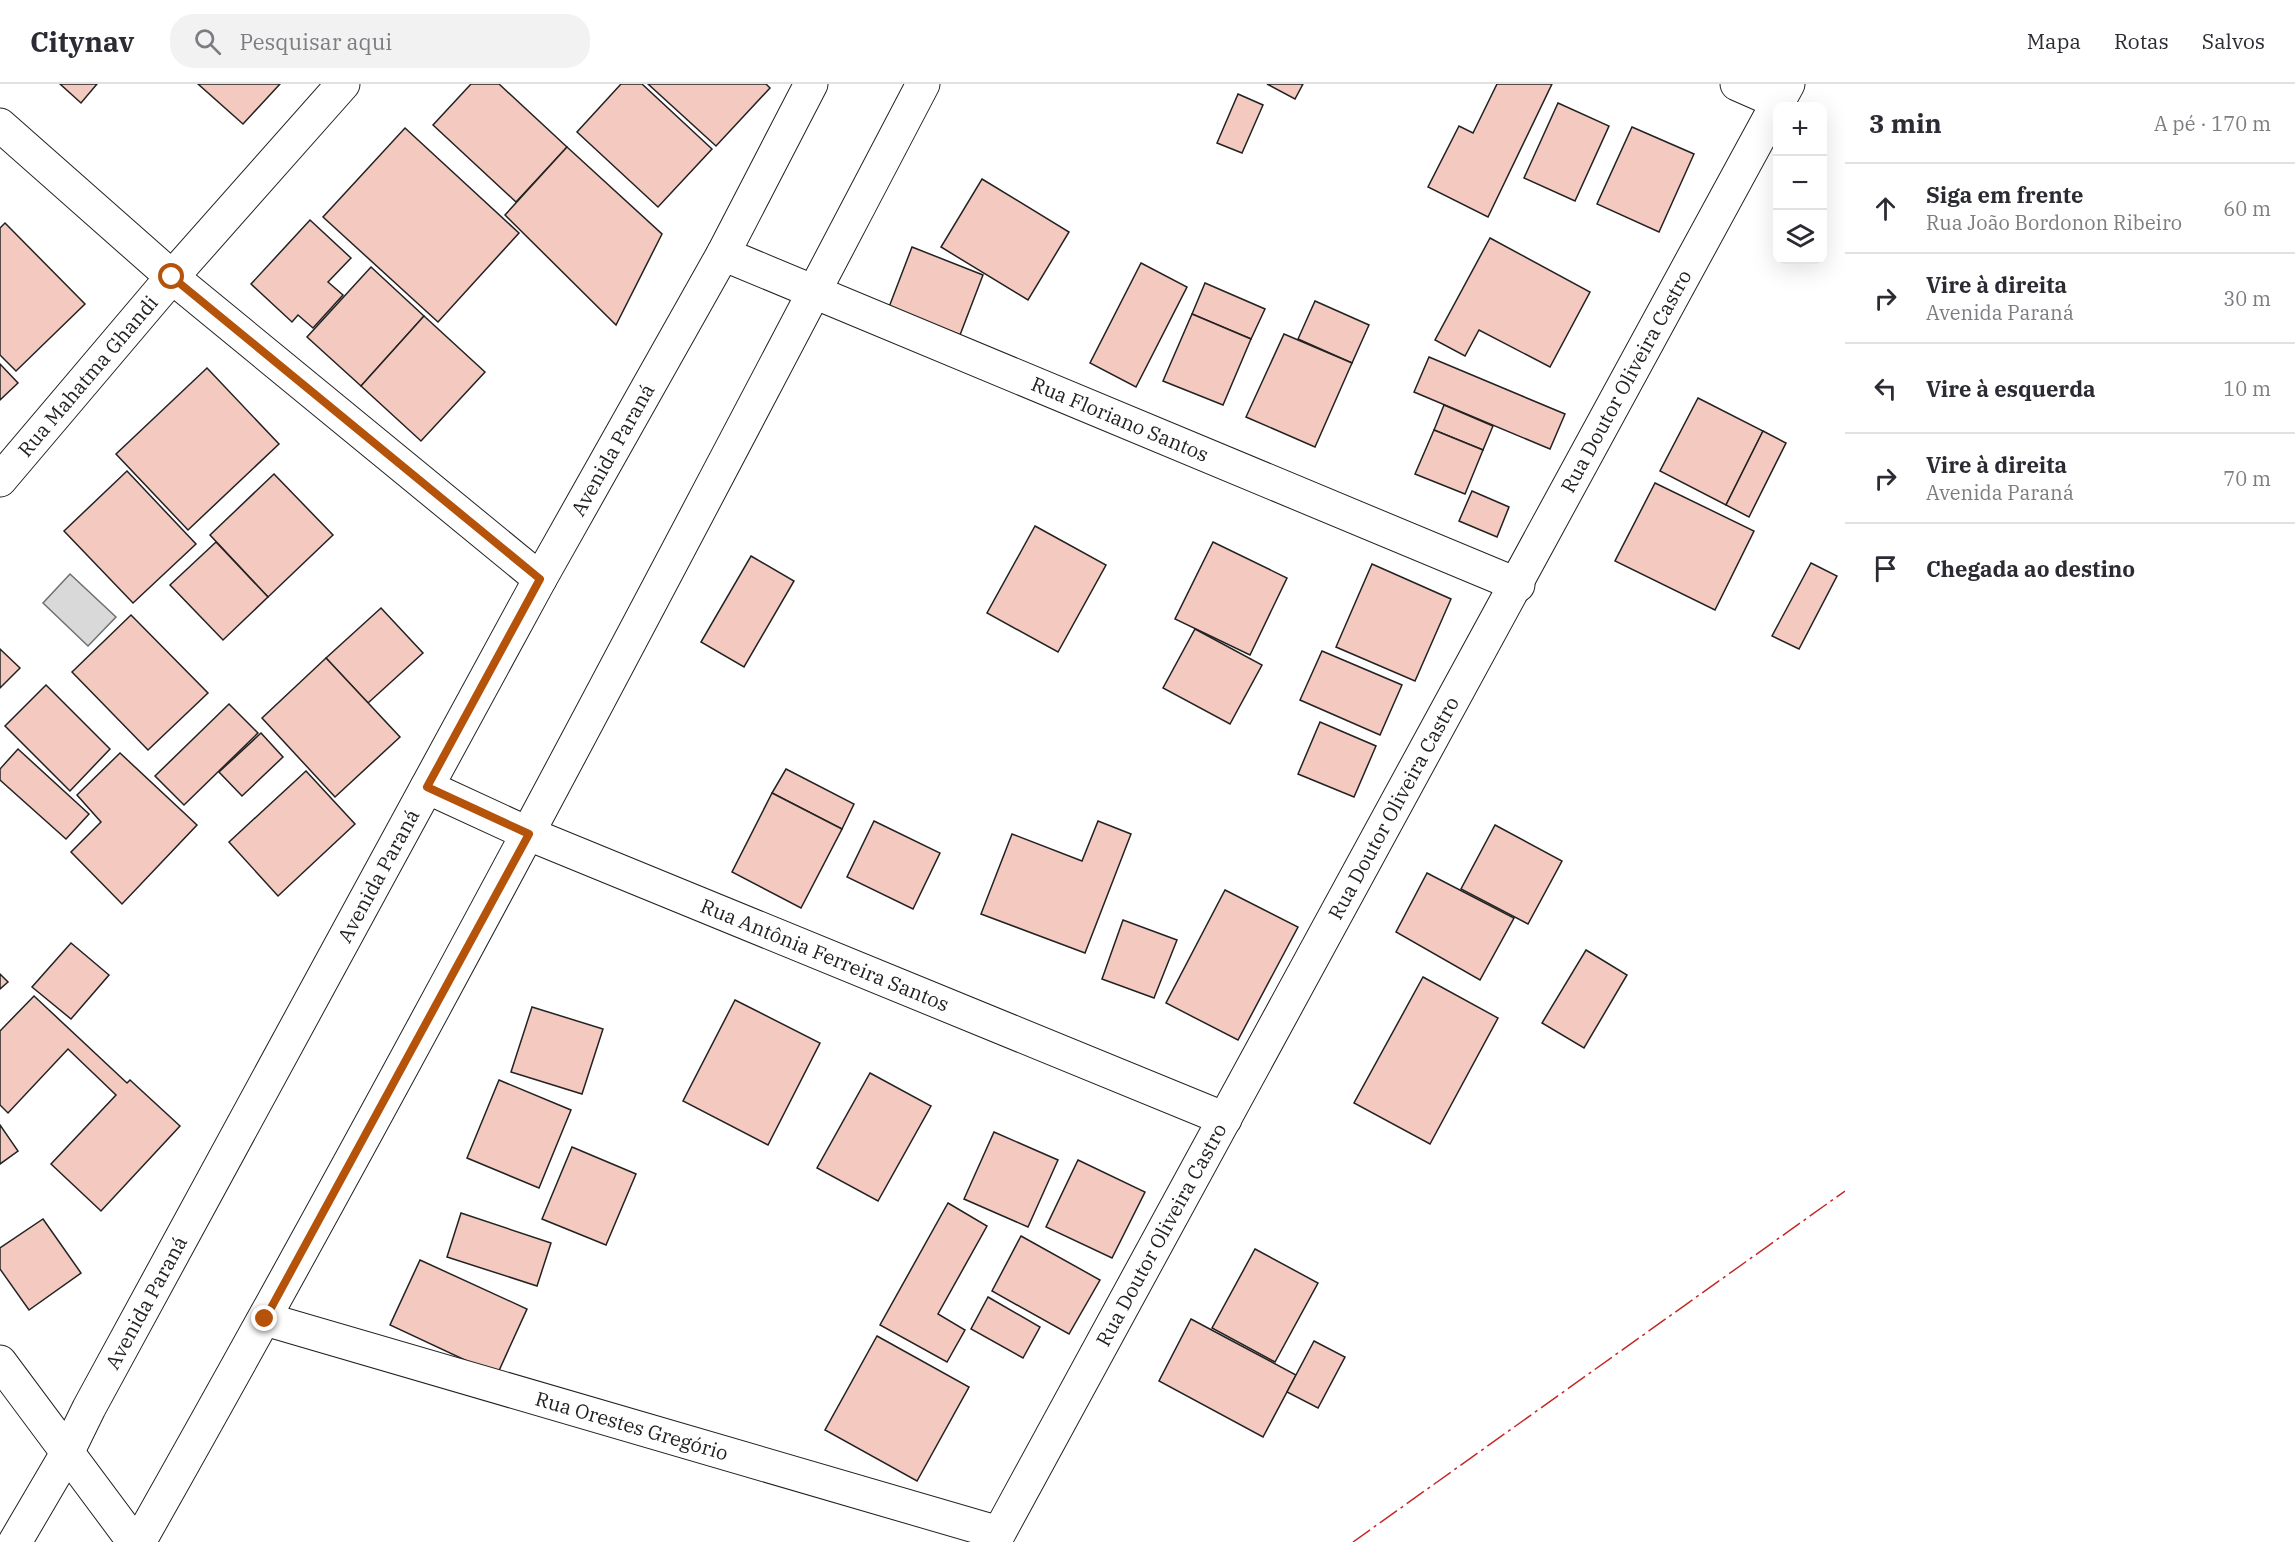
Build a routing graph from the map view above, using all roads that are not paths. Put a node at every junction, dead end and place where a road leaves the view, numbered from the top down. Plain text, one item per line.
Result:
1 (343, 84) edge
2 (811, 84) edge
3 (923, 84) edge
4 (1737, 84) edge
5 (1783, 93) edge
6 (0, 125) edge
7 (723, 254) junction
8 (172, 277) junction
9 (813, 294) junction
10 (0, 480) edge
11 (540, 579) junction
12 (1518, 585) junction
13 (427, 787) junction
14 (529, 834) junction
15 (1225, 1119) junction
16 (265, 1319) junction
17 (0, 1362) edge
18 (66, 1455) junction
19 (999, 1533) joint
20 (15, 1542) edge
21 (134, 1542) edge
22 (140, 1542) edge

1 - 8 street, Rua Mahatma Ghandi
2 - 7 street, Avenida Paraná
3 - 9 street
4 - 5 street
5 - 12 street, Rua Doutor Oliveira Castro
6 - 8 street
7 - 9 street, Rua Floriano Santos
7 - 11 street, Avenida Paraná
8 - 10 street, Rua Mahatma Ghandi
8 - 11 street
9 - 12 street, Rua Floriano Santos
9 - 14 street
11 - 13 street, Avenida Paraná
12 - 15 street, Rua Doutor Oliveira Castro
13 - 14 street, Rua Antônia Ferreira Santos
13 - 18 street, Avenida Paraná
14 - 15 street, Rua Antônia Ferreira Santos
14 - 16 street
15 - 19 street, Rua Doutor Oliveira Castro
16 - 19 street, Rua Orestes Gregório
16 - 22 street
17 - 18 street
18 - 20 street, Avenida Paraná
18 - 21 street

